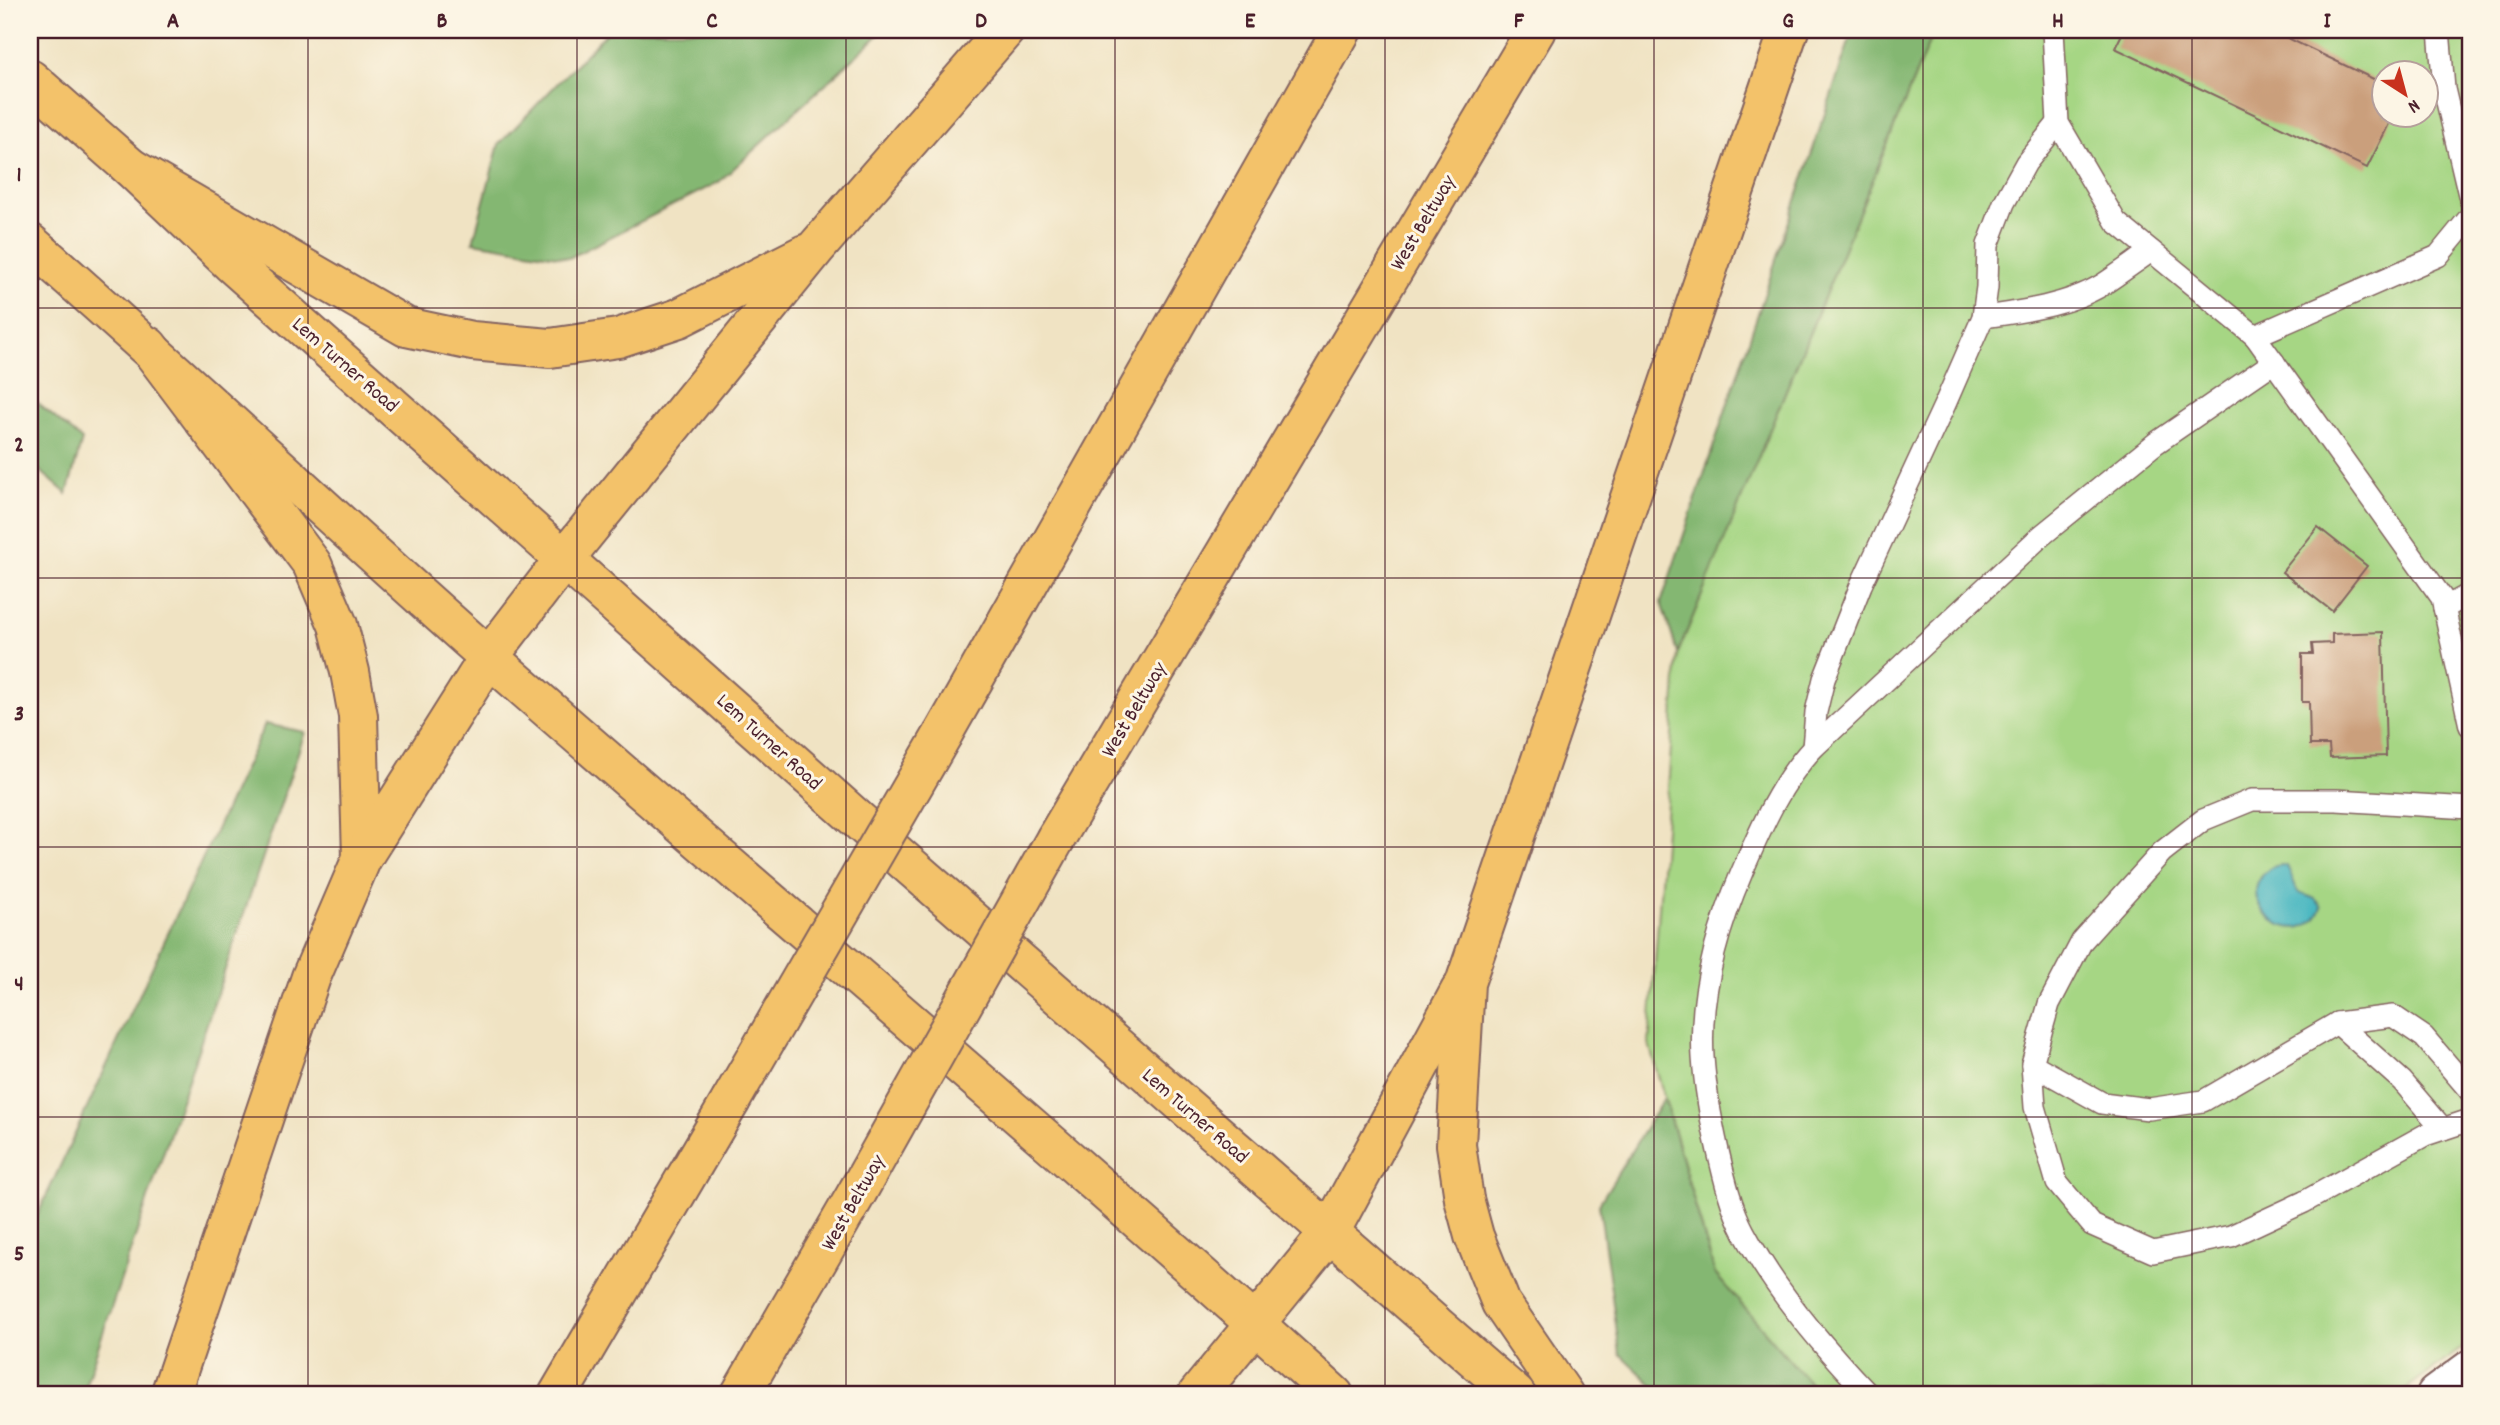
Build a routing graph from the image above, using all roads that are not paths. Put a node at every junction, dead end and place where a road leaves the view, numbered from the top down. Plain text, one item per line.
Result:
1 (1004, 30) edge
2 (1342, 30) edge
3 (1536, 30) edge
4 (1789, 30) edge
5 (2053, 30) edge
6 (2439, 30) edge
7 (30, 79) edge
8 (2057, 123) junction
9 (131, 168) junction
10 (2470, 199) edge
11 (2470, 217) edge
12 (30, 243) edge
13 (817, 248) junction
14 (2151, 251) junction
15 (1983, 317) junction
16 (2255, 336) junction
17 (148, 346) junction
18 (2274, 362) junction
19 (565, 558) junction
20 (2470, 594) edge
21 (2444, 608) junction
22 (489, 657) junction
23 (2470, 726) edge
24 (1813, 748) junction
25 (2470, 808) edge
26 (362, 858) junction
27 (1465, 982) junction
28 (2337, 1023) junction
29 (2032, 1064) junction
30 (2470, 1091) edge
31 (2470, 1120) edge
32 (2443, 1129) junction
33 (1330, 1232) junction
34 (1255, 1323) junction
35 (2470, 1370) edge
36 (170, 1395) edge
37 (558, 1395) edge
38 (740, 1395) edge
39 (1196, 1395) edge
40 (1334, 1395) edge
41 (1516, 1395) edge
42 (1564, 1395) edge
43 (1869, 1395) edge
44 (2436, 1395) edge

1 - 13 main road
2 - 37 main road, bridge
3 - 38 main road, West Beltway, bridge
4 - 27 main road
5 - 8 lane
6 - 10 lane
7 - 9 main road, Lem Turner Road
8 - 14 lane
8 - 15 lane
9 - 13 main road
9 - 19 main road, Lem Turner Road
11 - 16 lane
12 - 17 main road
13 - 19 main road
14 - 15 lane
14 - 16 lane
15 - 24 lane
16 - 18 lane
17 - 22 main road
17 - 26 main road
18 - 21 lane
18 - 24 lane
19 - 22 main road
19 - 33 main road, Lem Turner Road
20 - 21 lane
21 - 23 lane
22 - 26 main road
22 - 34 main road
24 - 43 lane
25 - 29 lane
26 - 36 main road
27 - 33 main road
27 - 42 main road
28 - 29 lane
28 - 30 lane
28 - 32 lane
29 - 32 lane
31 - 32 lane
33 - 34 main road
33 - 41 main road, Lem Turner Road
34 - 39 main road
34 - 40 main road
35 - 44 street

